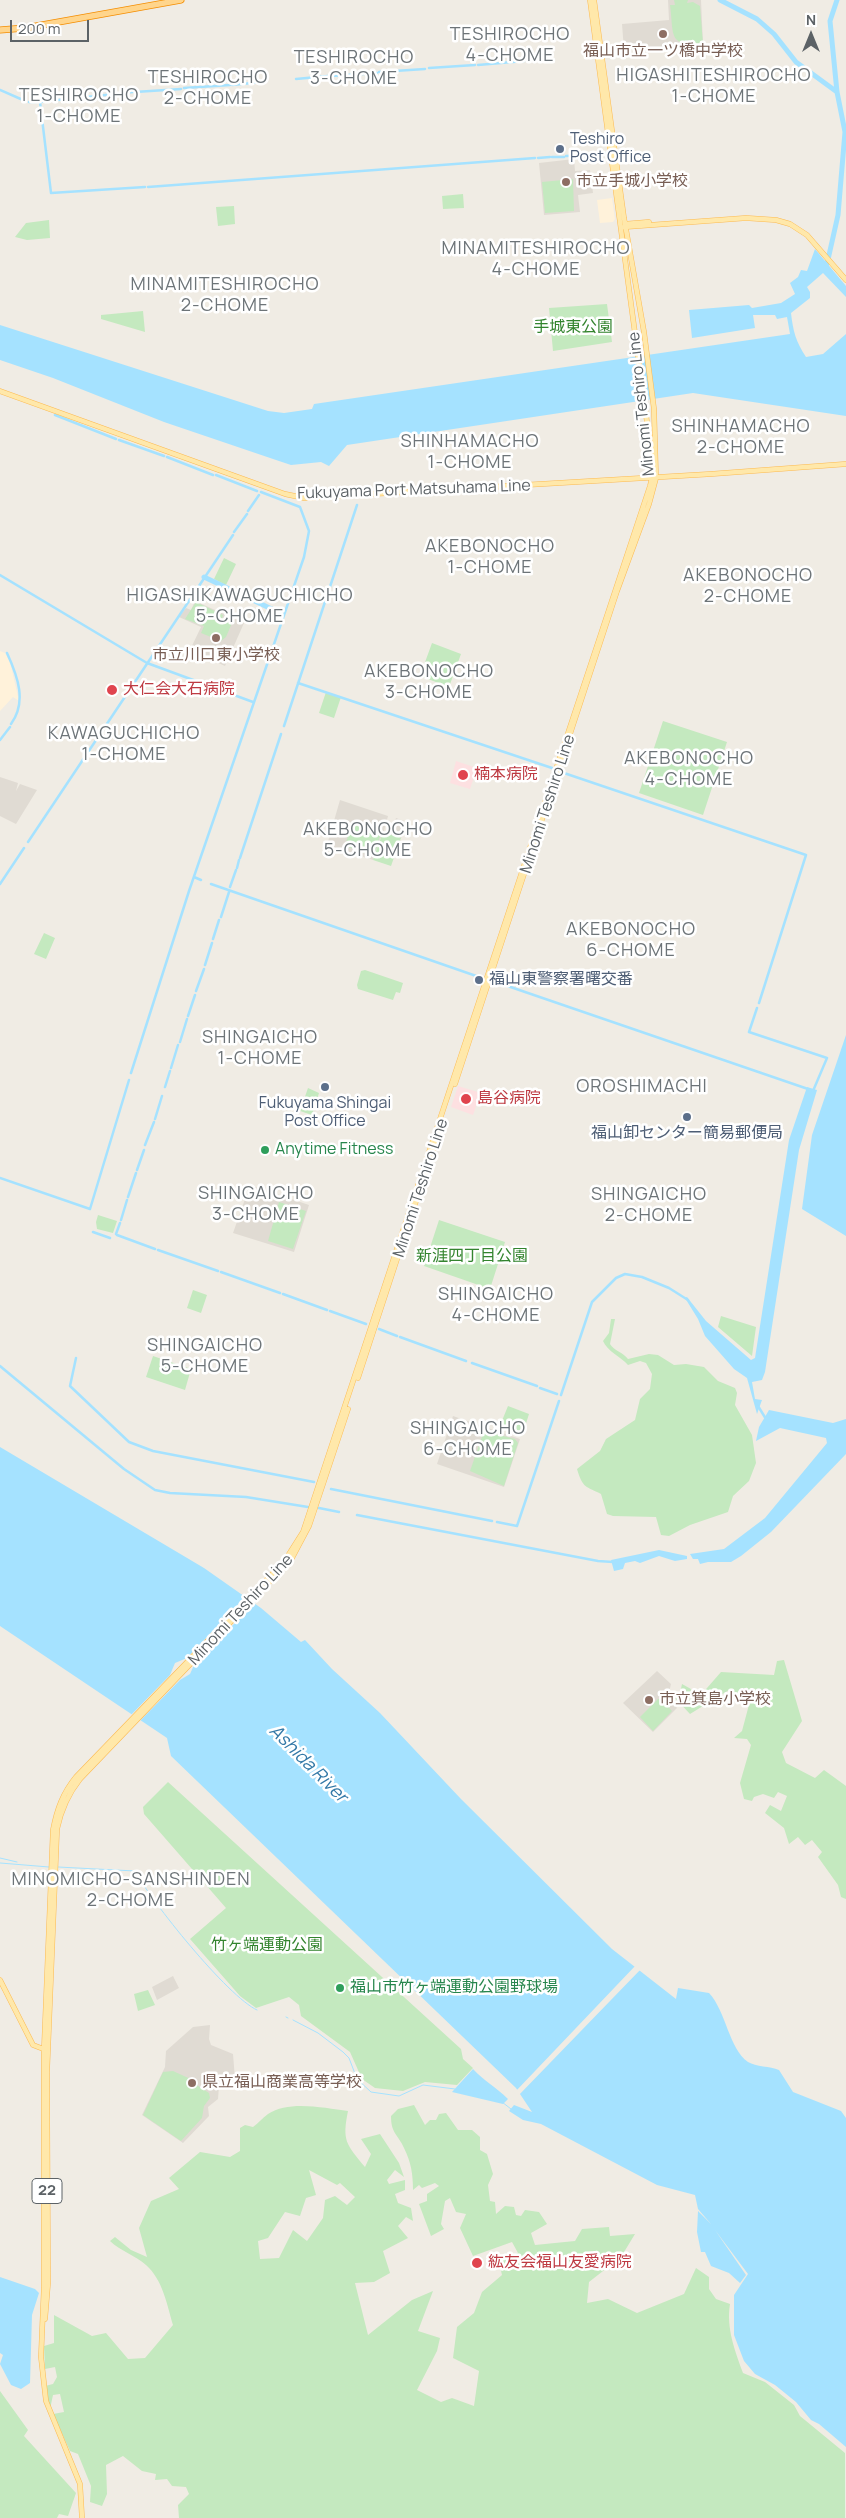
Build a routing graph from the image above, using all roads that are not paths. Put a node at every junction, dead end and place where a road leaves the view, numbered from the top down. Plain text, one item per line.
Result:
1 (161, 0) edge
2 (181, 0) edge
3 (592, 0) edge
4 (0, 28) edge
5 (624, 226) junction
6 (836, 267) junction
7 (846, 276) edge
8 (846, 280) edge
9 (0, 391) edge
10 (846, 464) edge
11 (654, 478) junction
12 (0, 1980) edge
13 (46, 2050) junction
14 (82, 2518) edge

1 - 4 highway
2 - 4 highway
3 - 5 main road
5 - 6 main road
5 - 11 main road, Minomi Teshiro Line
5 - 11 main road, Minomi Teshiro Line
6 - 7 main road
6 - 8 main road
9 - 11 main road, Fukuyama Port Matsuhama Line
10 - 11 main road, Fukuyama Port Matsuhama Line
11 - 13 main road, Minomi Teshiro Line
12 - 13 main road
13 - 14 main road, 22

